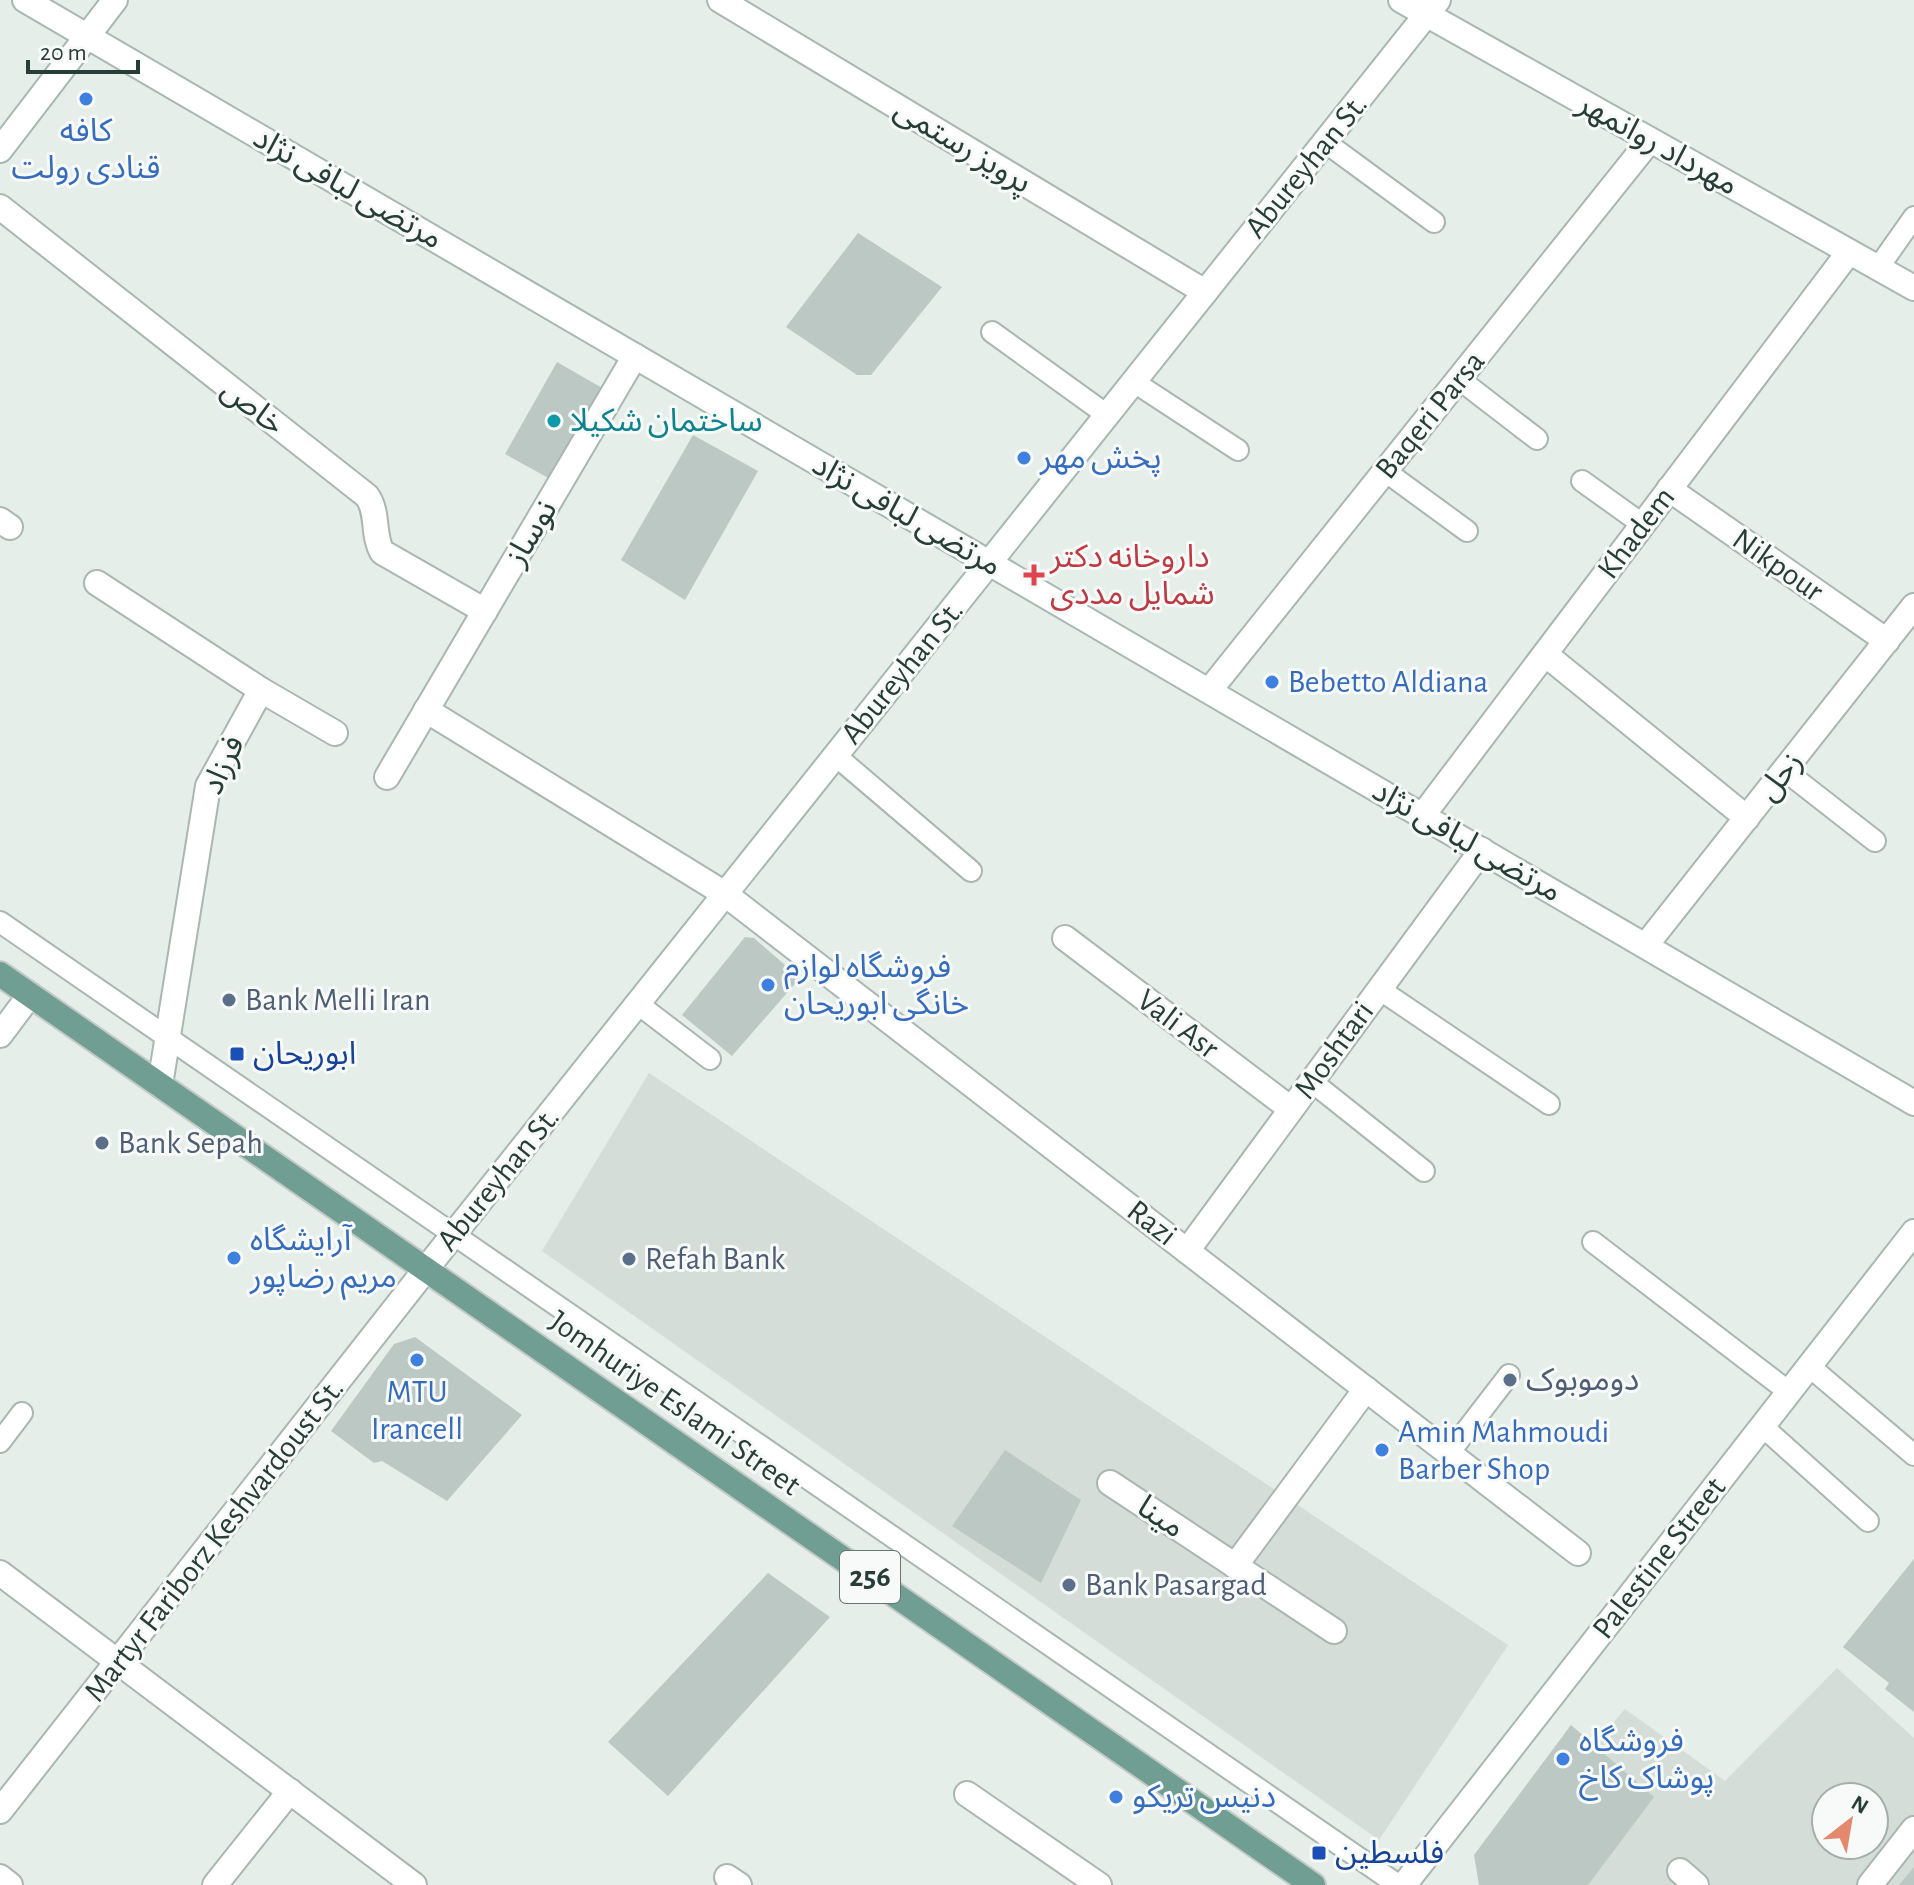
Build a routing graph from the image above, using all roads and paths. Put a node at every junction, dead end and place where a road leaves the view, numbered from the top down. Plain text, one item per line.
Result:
1 (25, 0) edge
2 (115, 0) edge
3 (720, 0) edge
4 (1401, 0) edge
5 (1432, 7) edge
6 (87, 36) junction
7 (1650, 140) junction
8 (1325, 142) junction
9 (0, 150) edge
10 (0, 207) edge
11 (1914, 217) edge
12 (1434, 222) dead end
13 (1849, 252) junction
14 (1878, 268) junction
15 (1914, 288) edge
16 (1205, 292) junction
17 (992, 332) dead end
18 (635, 356) junction
19 (1459, 379) junction
20 (1134, 382) junction
21 (1107, 415) junction
22 (1537, 439) dead end
23 (1238, 450) dead end
24 (1385, 471) junction
25 (1582, 481) dead end
26 (1669, 489) junction
27 (1642, 524) junction
28 (1467, 531) dead end
29 (989, 563) junction
30 (97, 583) dead end
31 (485, 611) junction
32 (1913, 611) edge
33 (1887, 641) junction
34 (1545, 654) junction
35 (261, 690) junction
36 (1209, 691) junction
37 (426, 710) junction
38 (335, 733) dead end
39 (836, 756) junction
40 (1784, 770) junction
41 (387, 777) dead end
42 (1423, 815) junction
43 (1747, 818) junction
44 (1875, 841) dead end
45 (1482, 850) junction
46 (971, 871) dead end
47 (725, 894) junction
48 (0, 922) edge
49 (1065, 938) dead end
50 (1646, 945) junction
51 (0, 974) edge
52 (1379, 989) junction
53 (30, 995) junction
54 (638, 1004) junction
55 (0, 1035) edge
56 (169, 1037) junction
57 (710, 1059) dead end
58 (1311, 1081) junction
59 (160, 1085) junction
60 (1914, 1103) edge
61 (1549, 1104) dead end
62 (1291, 1109) junction
63 (1424, 1171) dead end
64 (1914, 1232) edge
65 (453, 1235) junction
66 (1593, 1242) dead end
67 (1187, 1251) junction
68 (426, 1269) junction
69 (1809, 1366) junction
70 (1509, 1375) dead end
71 (1366, 1389) junction
72 (1789, 1392) junction
73 (22, 1413) dead end
74 (1762, 1426) junction
75 (0, 1442) edge
76 (1449, 1453) junction
77 (1914, 1455) edge
78 (1110, 1483) dead end
79 (1868, 1521) dead end
80 (1578, 1553) dead end
81 (1235, 1566) junction
82 (0, 1573) edge
83 (1334, 1631) dead end
84 (118, 1662) junction
85 (290, 1791) junction
86 (967, 1794) dead end
87 (0, 1811) edge
88 (1914, 1829) edge
89 (0, 1877) edge
90 (10, 1885) edge
91 (215, 1885) edge
92 (414, 1885) edge
93 (1099, 1885) edge
94 (1313, 1885) edge
95 (1401, 1885) edge
96 (1870, 1885) edge

1 - 6 street, مرتضی لبافی نژاد
2 - 6 street
3 - 16 street, پرویز رستمی
4 - 5 street, مهرداد روانمهر
5 - 7 street, مهرداد روانمهر
5 - 8 street, Abureyhan St.
6 - 9 street
6 - 18 street, مرتضی لبافی نژاد
7 - 13 street, مهرداد روانمهر
7 - 19 street, Baqeri Parsa
8 - 12 lane
8 - 16 street, Abureyhan St.
10 - 31 street, خاص
11 - 14 lane
13 - 14 street, مهرداد روانمهر
13 - 26 street, Khadem
14 - 15 street, مهرداد روانمهر
16 - 20 street, Abureyhan St.
17 - 21 lane
18 - 29 street, مرتضی لبافی نژاد
18 - 31 street, نوساز
19 - 22 lane
19 - 24 street, Baqeri Parsa
20 - 21 street, Abureyhan St.
20 - 23 lane
21 - 29 street, Abureyhan St.
24 - 28 lane
24 - 36 street, Baqeri Parsa
25 - 27 lane
26 - 27 street, Khadem
26 - 33 street, Nikpour
27 - 34 street, Khadem
29 - 36 street, مرتضی لبافی نژاد
29 - 39 street, Abureyhan St.
30 - 35 street
31 - 37 street, نوساز
32 - 33 street, زحل
33 - 40 street, زحل
34 - 42 street, Khadem
34 - 43 street
35 - 38 street
35 - 56 street, فرزاد
36 - 42 street, مرتضی لبافی نژاد
37 - 41 street, نوساز
37 - 47 street
39 - 46 lane
39 - 47 street, Abureyhan St.
40 - 43 street, زحل
40 - 44 lane
42 - 45 street, مرتضی لبافی نژاد
43 - 50 street, زحل
45 - 50 street, مرتضی لبافی نژاد
45 - 52 street, Moshtari
47 - 54 street, Abureyhan St.
47 - 67 street, Razi
48 - 56 lane
49 - 62 street, Vali Asr
50 - 60 street, مرتضی لبافی نژاد
51 - 53 main road, Jomhuriye Eslami Street / 256
52 - 58 street, Moshtari
52 - 61 lane
53 - 55 street
53 - 59 main road, Jomhuriye Eslami Street / 256
54 - 57 lane
54 - 65 street, Abureyhan St.
56 - 59 street, فرزاد
56 - 65 lane
58 - 62 street, Moshtari
58 - 63 lane
59 - 68 main road, Jomhuriye Eslami Street / 256
62 - 67 street, Moshtari
64 - 69 street, Palestine Street
65 - 68 street, Abureyhan St.
65 - 95 lane
66 - 72 lane
67 - 71 street, Razi
68 - 84 street, Martyr Fariborz Keshvardoust St.
68 - 94 main road, Jomhuriye Eslami Street / 256
69 - 72 street, Palestine Street
69 - 77 lane
70 - 76 lane
71 - 76 street, Razi
71 - 81 street
72 - 74 street, Palestine Street
73 - 75 lane
74 - 79 lane
74 - 95 street, Palestine Street
76 - 80 street, Razi
78 - 81 street, مینا
81 - 83 street, مینا
82 - 84 street
84 - 85 street
84 - 87 street, Martyr Fariborz Keshvardoust St.
85 - 91 street
85 - 92 street
86 - 93 street
88 - 96 street
89 - 90 street

